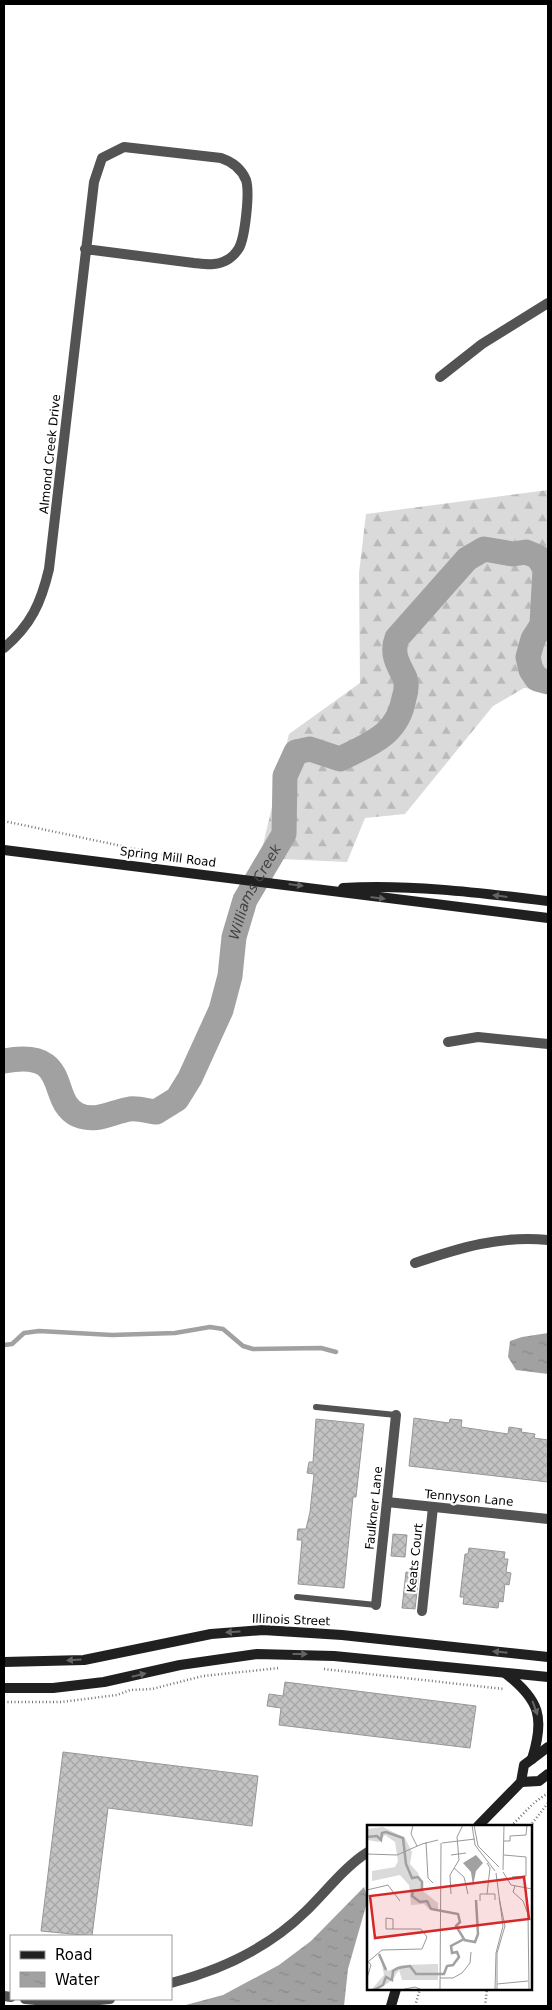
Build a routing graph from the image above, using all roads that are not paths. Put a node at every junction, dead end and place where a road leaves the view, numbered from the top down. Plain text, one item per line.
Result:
1 (85, 249) junction
2 (548, 303) edge
3 (440, 377) dead end
4 (4, 648) edge
5 (4, 850) edge
6 (330, 889) junction
7 (548, 901) edge
8 (548, 918) edge
9 (448, 1042) dead end
10 (548, 1044) edge
11 (548, 1240) edge
12 (415, 1263) dead end
13 (316, 1407) dead end
14 (396, 1415) joint
15 (387, 1502) junction
16 (433, 1507) junction
17 (548, 1519) edge
18 (297, 1597) dead end
19 (376, 1605) joint
20 (422, 1611) dead end
21 (548, 1657) edge
22 (4, 1662) edge
23 (504, 1672) junction
24 (548, 1677) edge
25 (4, 1688) edge
26 (548, 1747) edge
27 (532, 1760) junction
28 (548, 1774) edge
29 (521, 1782) junction
30 (479, 1825) edge
31 (367, 1853) edge
32 (172, 1983) edge
33 (396, 1990) edge
34 (36, 2000) edge
35 (100, 2000) edge
36 (391, 2006) edge

1 - 1 street, Almond Creek Drive
1 - 4 street, Almond Creek Drive
2 - 3 street
5 -> 6 street, Spring Mill Road
7 -> 6 street, Spring Mill Road
6 -> 8 street, Spring Mill Road
9 - 10 street
11 - 12 street
13 - 14 lane
14 - 15 street, Faulkner Lane
15 - 16 street, Tennyson Lane
15 - 19 street, Faulkner Lane
16 - 17 street, Tennyson Lane
16 - 20 street, Keats Court
18 - 19 lane
21 -> 22 street, Illinois Street
23 - 24 street
25 -> 23 street
23 -> 27 street
26 - 27 street
27 - 29 street
28 - 29 street
29 - 30 street
31 - 32 street
33 - 36 street
34 - 35 street

